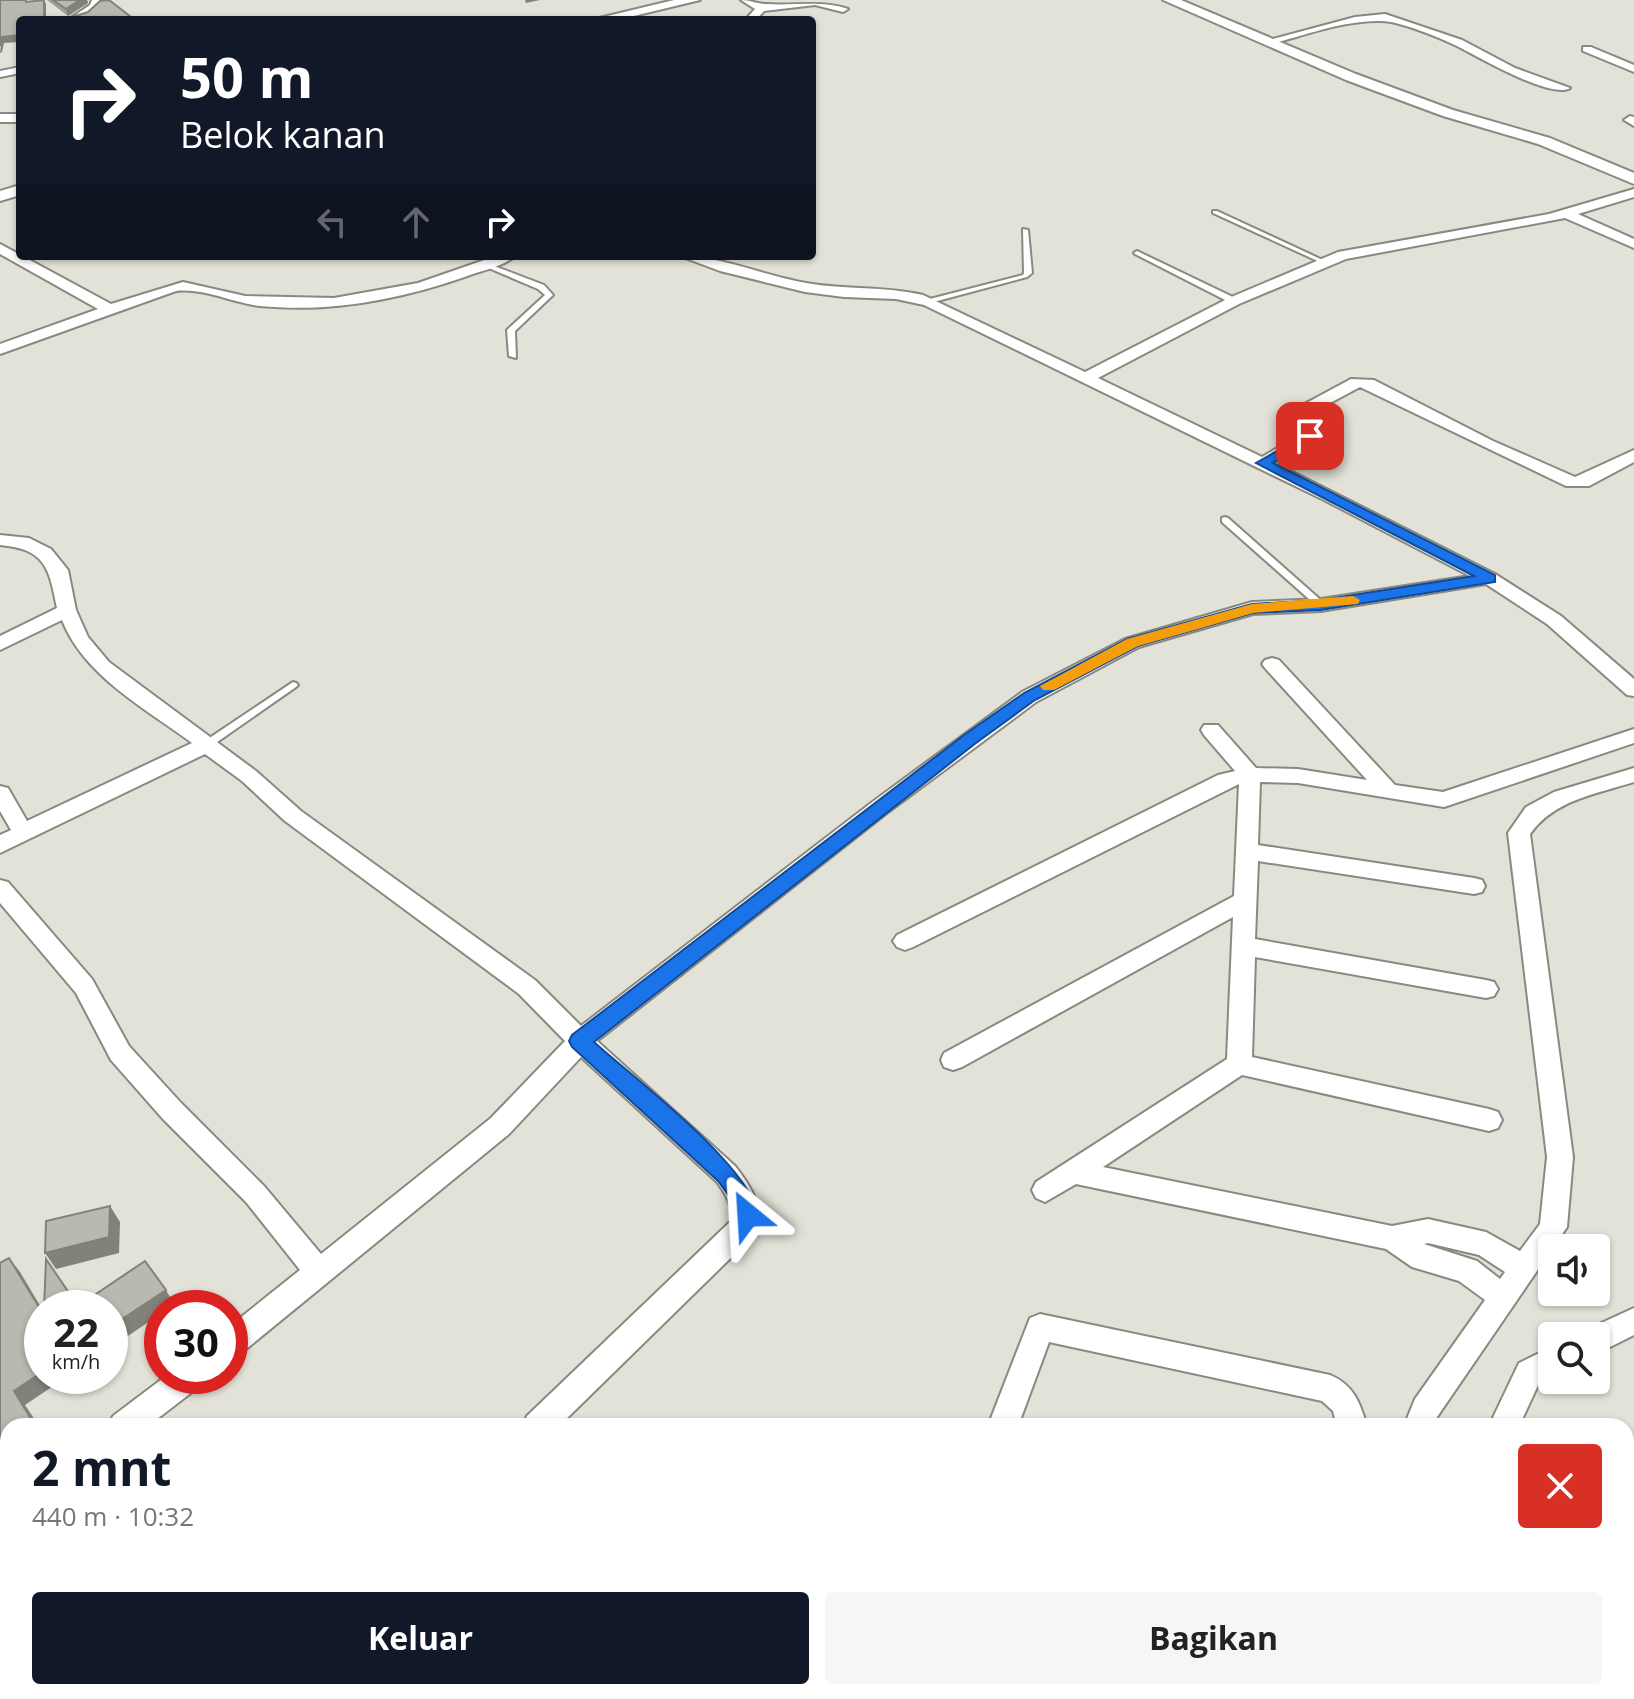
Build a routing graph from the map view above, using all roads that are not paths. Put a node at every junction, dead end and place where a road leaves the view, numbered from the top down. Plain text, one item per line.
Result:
1 (97, 0) edge
2 (693, 0) edge
3 (746, 0) edge
4 (1170, 0) edge
5 (761, 8) junction
6 (843, 9) dead end
7 (79, 16) edge
8 (617, 16) edge
9 (754, 16) edge
10 (1267, 42) junction
11 (1587, 49) dead end
12 (1634, 69) edge
13 (1564, 88) dead end
14 (1634, 179) edge
15 (1634, 193) edge
16 (1215, 212) dead end
17 (1567, 214) junction
18 (1025, 230) dead end
19 (1634, 244) edge
20 (1137, 253) dead end
21 (21, 260) edge
22 (498, 260) edge
23 (702, 260) edge
24 (1324, 262) junction
25 (486, 265) junction
26 (1234, 301) junction
27 (929, 302) junction
28 (109, 309) junction
29 (0, 349) edge
30 (513, 356) dead end
31 (1087, 377) junction
32 (1634, 455) edge
33 (1263, 463) junction
34 (1225, 520) dead end
35 (0, 540) edge
36 (1489, 578) junction
37 (1321, 605) junction
38 (67, 610) junction
39 (0, 644) edge
40 (1272, 664) dead end
41 (293, 685) dead end
42 (1634, 690) edge
43 (1211, 730) dead end
44 (1634, 736) edge
45 (206, 745) junction
46 (1250, 775) junction
47 (1634, 775) edge
48 (1388, 790) junction
49 (0, 793) edge
50 (23, 832) junction
51 (0, 845) edge
52 (1247, 851) junction
53 (1474, 886) dead end
54 (0, 888) edge
55 (1246, 900) junction
56 (905, 941) dead end
57 (1243, 946) junction
58 (1486, 989) dead end
59 (580, 1041) junction
60 (953, 1060) dead end
61 (1239, 1064) junction
62 (1489, 1120) dead end
63 (1073, 1172) junction
64 (1045, 1190) dead end
65 (1392, 1238) junction
66 (1523, 1269) junction
67 (318, 1271) junction
68 (1503, 1297) junction
69 (1634, 1321) edge
70 (248, 1329) edge
71 (1610, 1333) edge
72 (1538, 1368) edge
73 (166, 1394) edge
74 (135, 1418) edge
75 (546, 1418) edge
76 (1006, 1418) edge
77 (1350, 1418) edge
78 (1422, 1418) edge
79 (1508, 1418) edge

1 - 7 street
2 - 8 street
3 - 5 street
4 - 10 street
5 - 6 street
5 - 9 street
10 - 13 street
10 - 14 street
11 - 12 street
15 - 17 street
16 - 24 lane
17 - 19 street
17 - 24 street
18 - 27 lane
20 - 26 lane
21 - 28 street
22 - 25 street
23 - 27 street
24 - 26 street
25 - 28 street
25 - 30 lane
26 - 31 street
27 - 31 street
28 - 29 street
31 - 33 street
32 - 33 street
33 - 36 street
34 - 37 lane
35 - 38 street
36 - 37 street
36 - 42 street
37 - 59 street
38 - 39 street
38 - 45 street
40 - 48 street
41 - 45 lane
43 - 46 street
44 - 48 street
45 - 50 street
45 - 59 street
46 - 48 street
46 - 52 street
46 - 56 street
47 - 66 street
49 - 50 street
50 - 51 street
52 - 53 street
52 - 55 street
54 - 67 street
55 - 57 street
55 - 60 street
57 - 58 street
57 - 61 street
59 - 67 street
59 - 75 street
61 - 62 street
61 - 63 street
63 - 64 street
63 - 65 street
65 - 66 street
65 - 68 street
66 - 68 street
67 - 70 street
68 - 78 street
69 - 71 street
72 - 79 street
73 - 74 street
76 - 77 street

